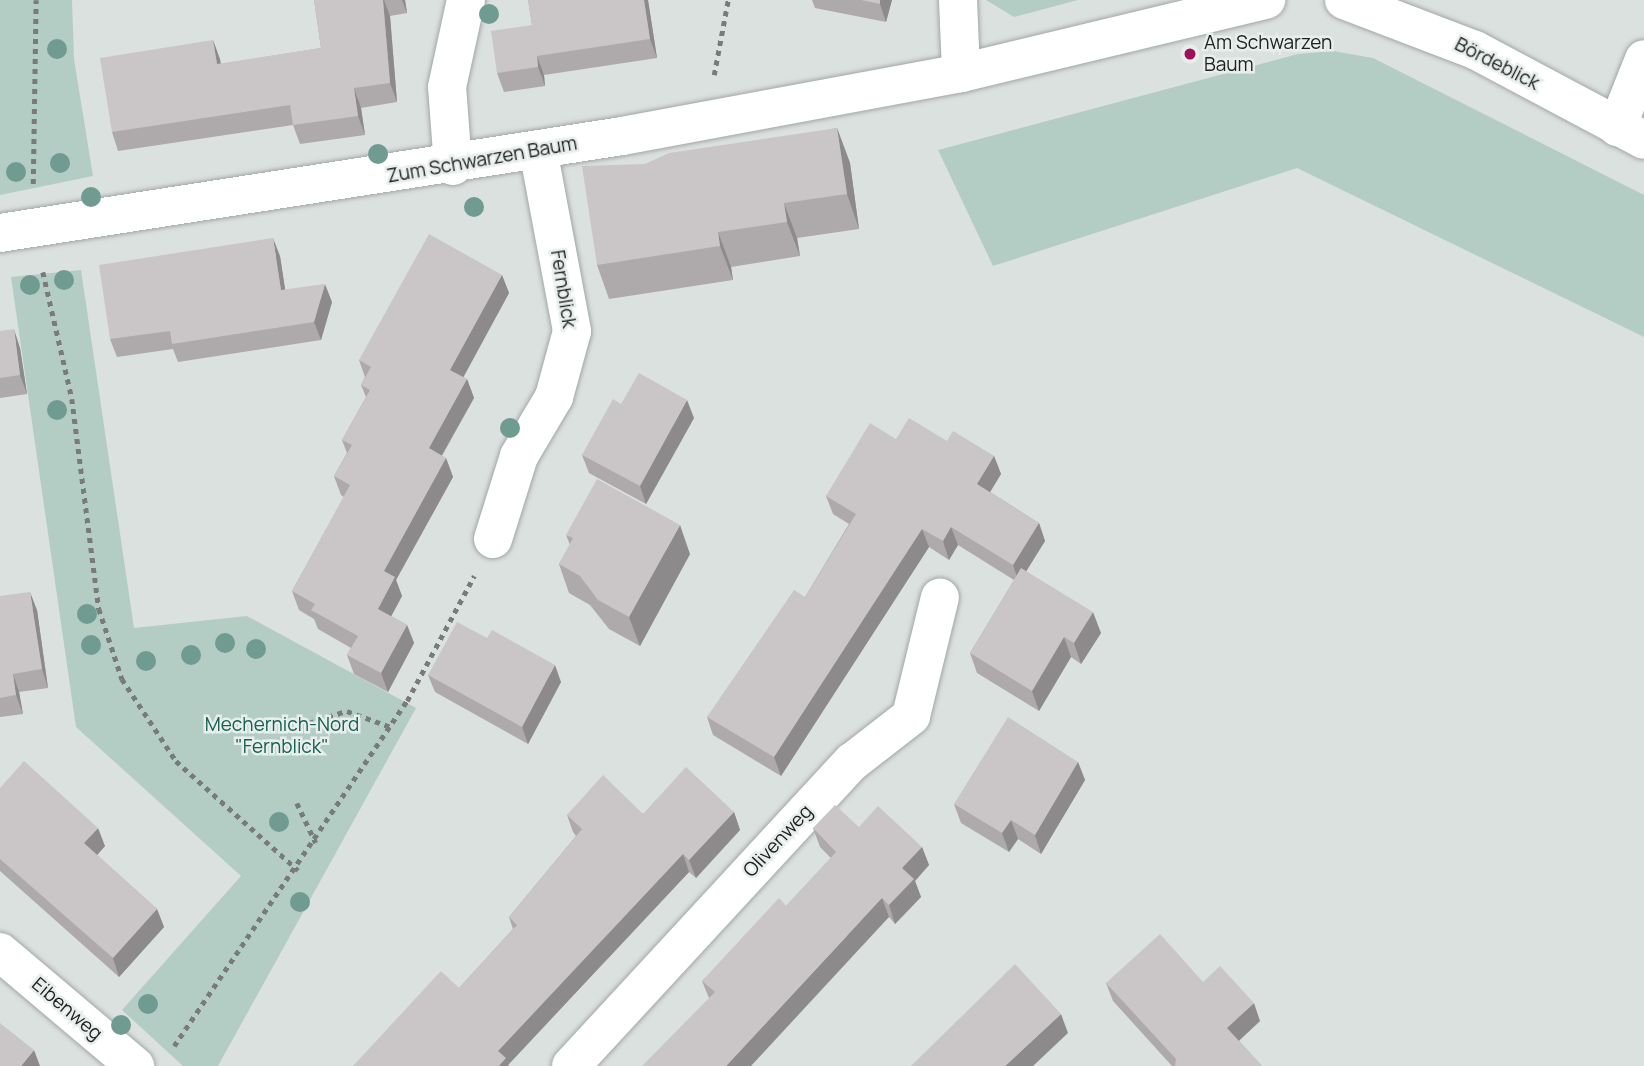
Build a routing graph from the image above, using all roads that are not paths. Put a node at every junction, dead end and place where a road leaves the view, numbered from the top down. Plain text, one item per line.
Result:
1 (466, 0) edge
2 (958, 0) edge
3 (1266, 0) edge
4 (1344, 0) edge
5 (1644, 59) edge
6 (961, 73) junction
7 (1630, 133) edge
8 (538, 150) junction
9 (453, 166) junction
10 (0, 233) edge
11 (493, 540) road end
12 (940, 597) dead end
13 (0, 951) edge
14 (150, 1061) edge
15 (571, 1066) edge

1 - 9 street
2 - 6 street
3 - 6 street
4 - 7 street, Bördeblick
5 - 7 street
6 - 8 street, Zum Schwarzen Baum
8 - 9 street, Zum Schwarzen Baum
8 - 11 street, Fernblick
9 - 10 street, Zum Schwarzen Baum
12 - 15 street, Olivenweg
13 - 14 street, Eibenweg

